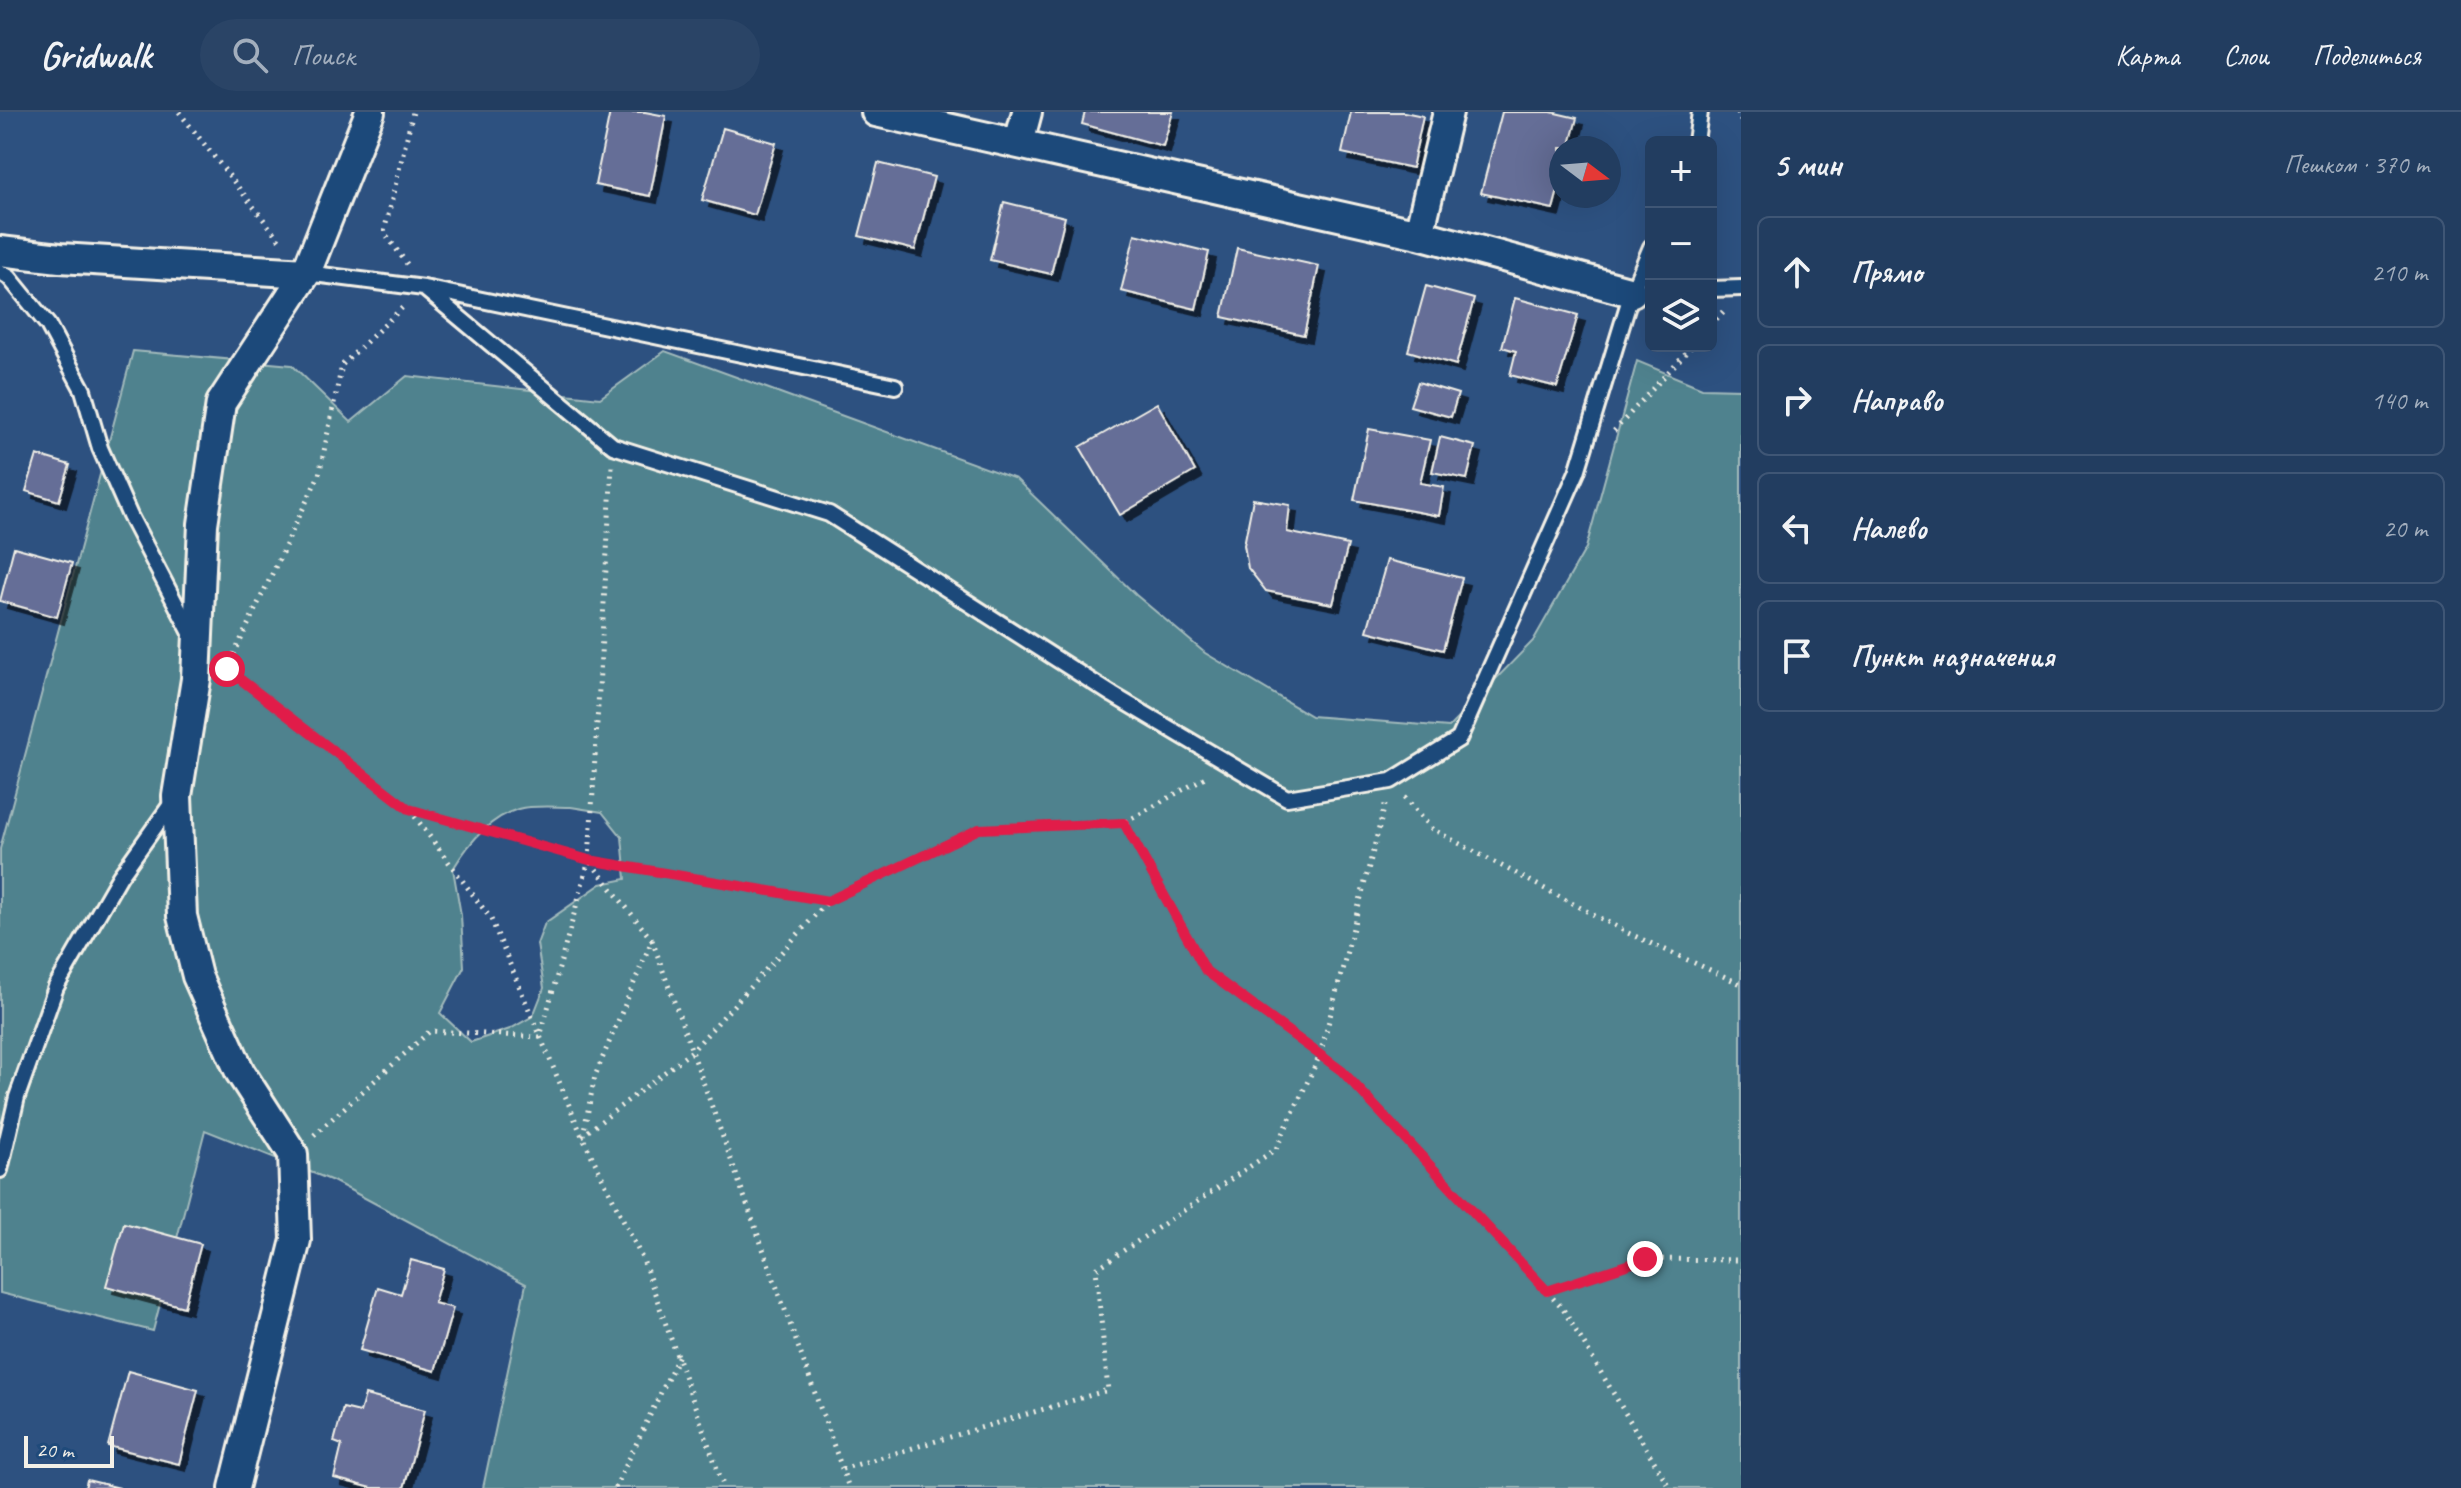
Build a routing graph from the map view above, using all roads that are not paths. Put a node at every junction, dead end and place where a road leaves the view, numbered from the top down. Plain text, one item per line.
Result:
1 (370, 112) edge
2 (876, 112) edge
3 (1027, 112) edge
4 (1448, 112) edge
5 (1700, 112) edge
6 (1697, 136) edge
7 (1019, 142) junction
8 (1419, 234) junction
9 (0, 251) edge
10 (0, 272) edge
11 (306, 273) junction
12 (424, 288) junction
13 (1741, 288) edge
14 (1717, 289) edge
15 (1642, 291) edge
16 (895, 386) dead end
17 (196, 642) junction
18 (177, 796) junction
19 (0, 1170) edge
20 (234, 1488) edge

1 - 11 street
2 - 7 street
3 - 7 street
4 - 8 street
5 - 6 lane
7 - 8 street
8 - 15 street
9 - 11 street
10 - 17 lane
11 - 12 lane
11 - 17 street
12 - 15 lane
12 - 16 lane
13 - 14 lane
17 - 18 street
18 - 19 lane
18 - 20 street

